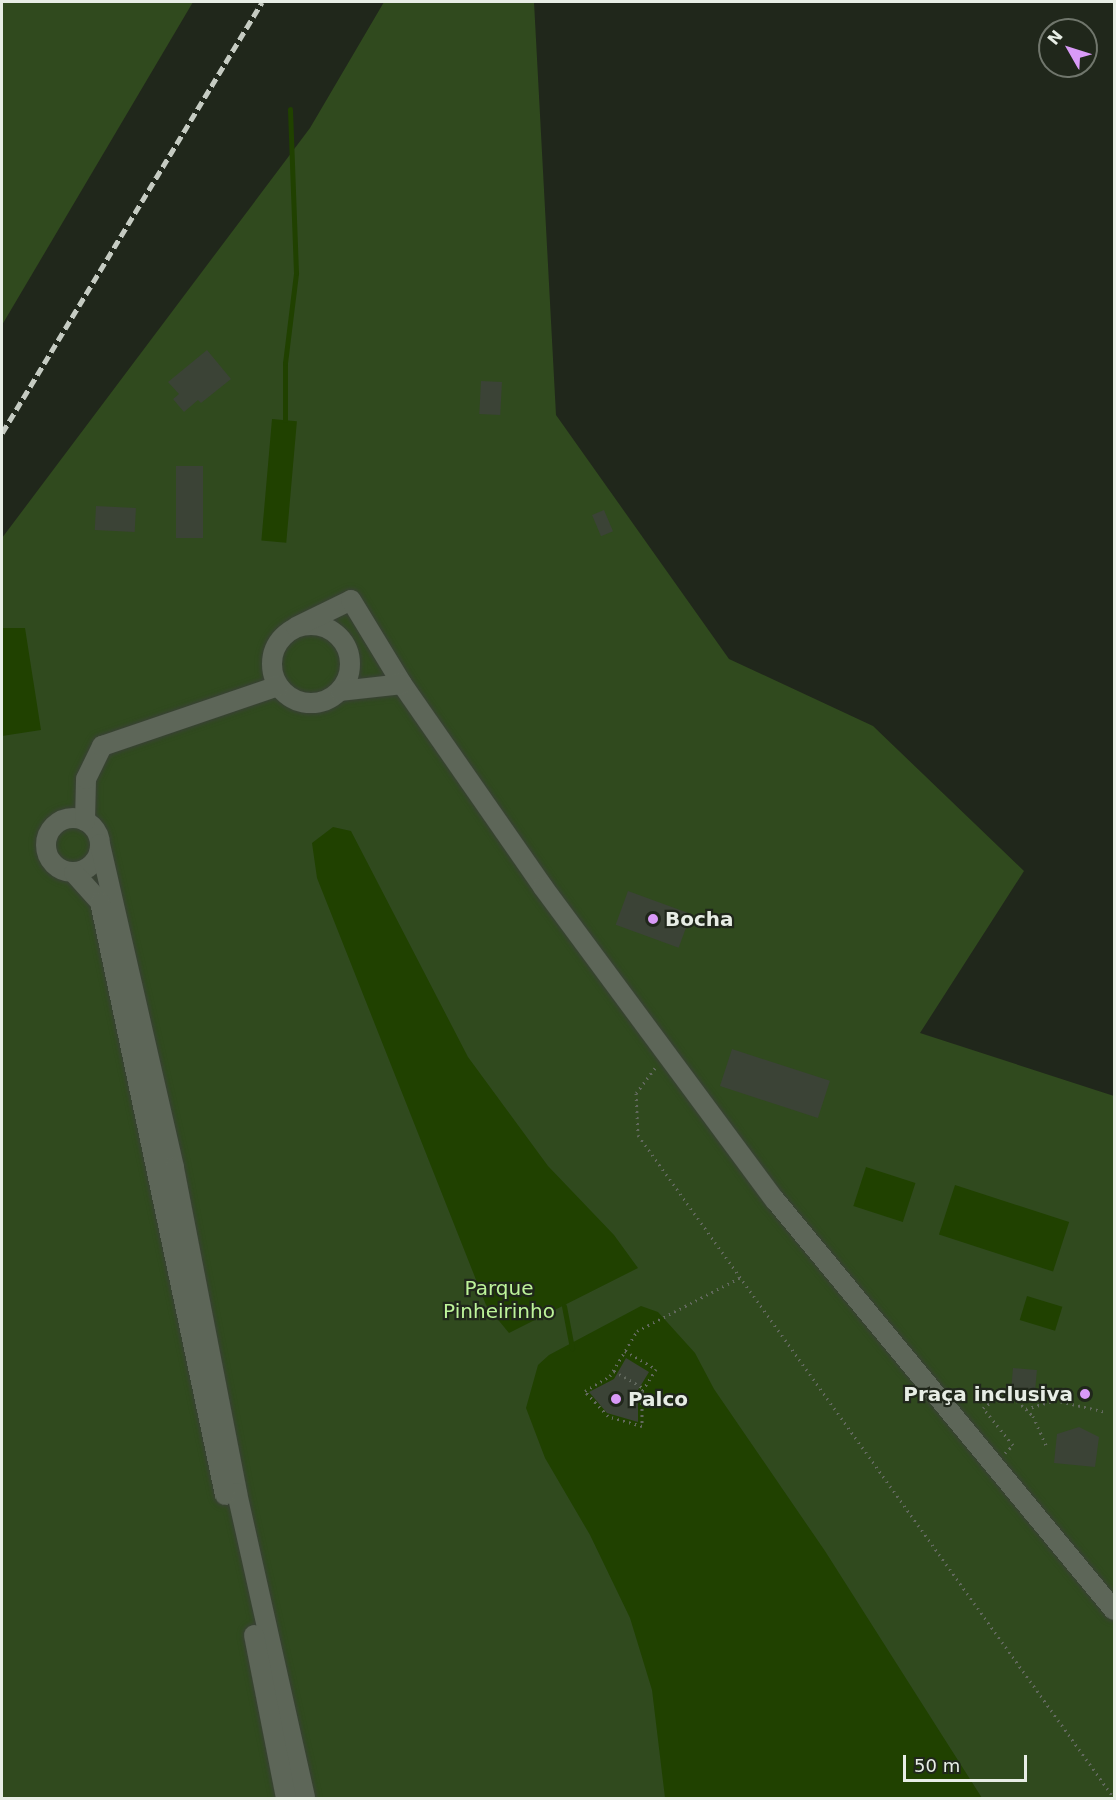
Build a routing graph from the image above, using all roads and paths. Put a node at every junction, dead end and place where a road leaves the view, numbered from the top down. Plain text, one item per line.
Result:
1 (296, 627) junction
2 (402, 684) junction
3 (278, 686) junction
4 (340, 691) junction
5 (85, 821) junction
6 (100, 844) junction
7 (74, 873) junction
8 (668, 1059) junction
9 (741, 1277) junction
10 (625, 1351) junction
11 (614, 1370) junction
12 (644, 1388) junction
13 (1026, 1410) junction
14 (1106, 1412) dead end
15 (1047, 1448) dead end
16 (993, 1464) junction
17 (1114, 1610) edge
18 (286, 1798) edge
19 (305, 1798) edge
20 (1114, 1798) edge

1 - 2 lane
1 - 3 lane
1 - 4 lane
2 - 4 lane
2 - 8 lane
3 - 4 lane
3 - 5 lane
5 - 6 lane
5 - 7 lane
6 - 7 lane
6 - 19 lane
7 - 18 lane
8 - 9 path
8 - 16 lane
9 - 10 path
9 - 20 path
10 - 11 path
10 - 12 path
11 - 12 path
11 - 12 path
13 - 14 path
13 - 15 path
13 - 16 path
16 - 17 lane

